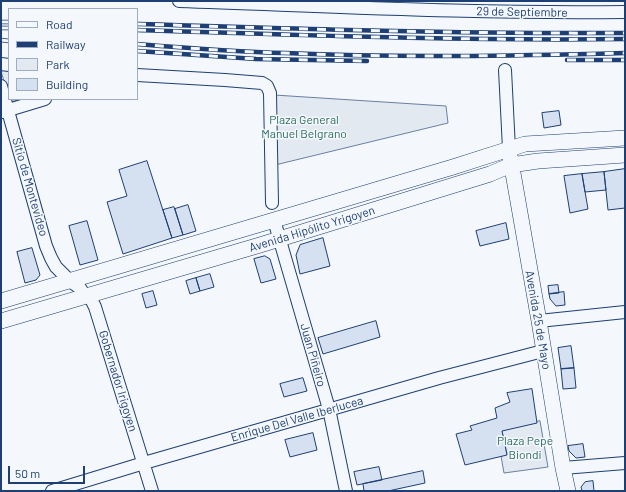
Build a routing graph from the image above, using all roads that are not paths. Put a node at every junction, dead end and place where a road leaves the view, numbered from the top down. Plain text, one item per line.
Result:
1 (178, 1) edge
2 (199, 1) edge
3 (592, 1) edge
4 (393, 5) edge
5 (625, 12) edge
6 (587, 13) junction
7 (505, 70) dead end
8 (138, 75) edge
9 (1, 86) edge
10 (42, 100) edge
11 (5, 111) edge
12 (625, 138) edge
13 (509, 149) junction
14 (625, 155) edge
15 (511, 166) junction
16 (272, 203) dead end
17 (274, 220) junction
18 (279, 239) junction
19 (70, 281) junction
20 (86, 296) junction
21 (1, 301) edge
22 (625, 312) edge
23 (539, 320) junction
24 (1, 321) edge
25 (544, 351) junction
26 (329, 409) junction
27 (625, 463) edge
28 (144, 464) junction
29 (563, 468) junction
30 (52, 491) edge
31 (152, 491) edge
32 (346, 491) edge
33 (568, 491) edge

1 - 2 street, 29 de Septiembre
2 - 4 street, 29 de Septiembre
3 - 6 street
4 - 6 street, 29 de Septiembre
5 - 6 street, 29 de Septiembre
7 - 13 street
8 - 16 street
9 - 11 street, Sitio de Montevideo
10 - 11 street
11 - 19 street, Sitio de Montevideo
12 - 13 main road, Avenida Hipólito Yrigoyen
13 - 15 main road, Avenida 25 de Mayo
13 - 17 main road, Avenida Hipólito Yrigoyen
14 - 15 main road, Avenida Hipólito Yrigoyen
15 - 18 main road, Avenida Hipólito Yrigoyen
15 - 23 main road, Avenida 25 de Mayo
17 - 18 street, Juan Piñeiro
17 - 19 main road, Avenida Hipólito Yrigoyen
18 - 20 main road, Avenida Hipólito Yrigoyen
18 - 26 street, Juan Piñeiro
19 - 20 street, Gobernador Irigoyen
19 - 21 main road, Avenida Hipólito Yrigoyen
20 - 24 main road, Avenida Hipólito Yrigoyen
20 - 28 street, Gobernador Irigoyen
22 - 23 street
23 - 25 main road, Avenida 25 de Mayo
25 - 26 street, Enrique Del Valle Iberlucea
25 - 29 main road, Avenida 25 de Mayo
26 - 28 street, Enrique Del Valle Iberlucea
26 - 32 street, Juan Piñeiro
27 - 29 street
28 - 30 street, Enrique Del Valle Iberlucea
28 - 31 street, Gobernador Irigoyen
29 - 33 main road, Avenida 25 de Mayo

